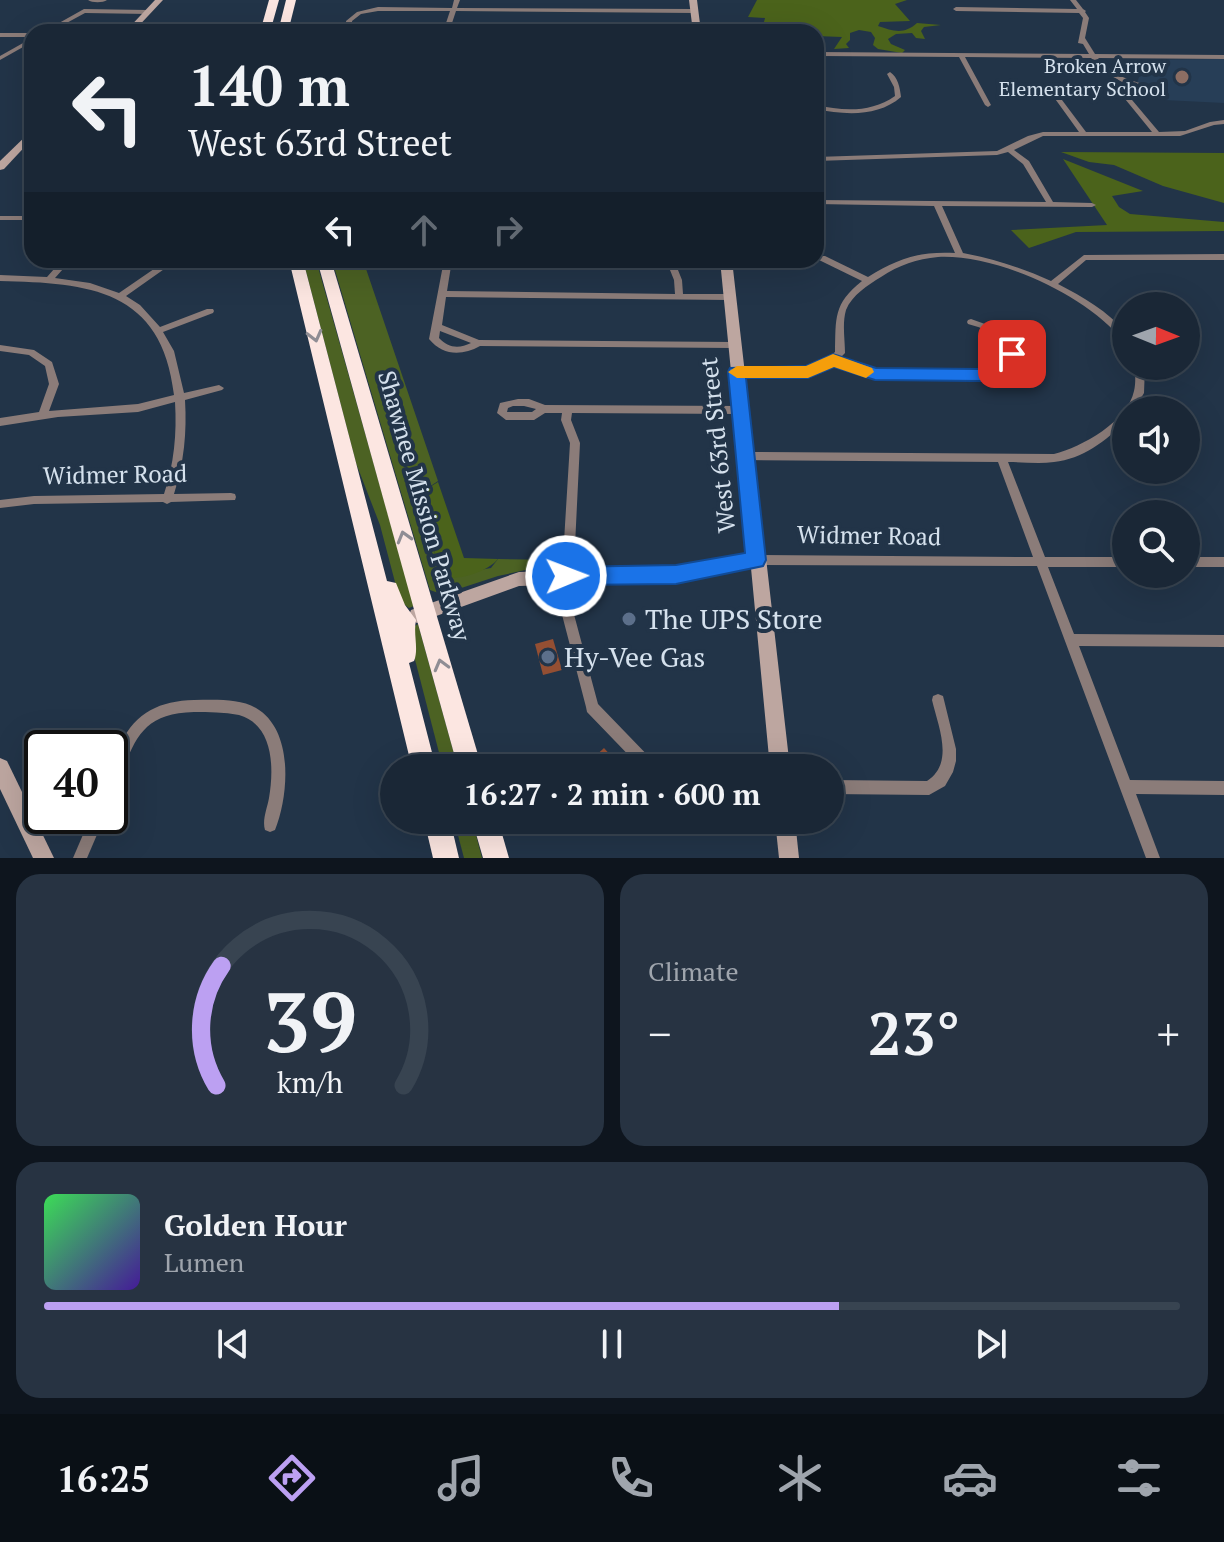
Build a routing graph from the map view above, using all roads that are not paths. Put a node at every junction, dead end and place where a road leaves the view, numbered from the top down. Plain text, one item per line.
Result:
1 (91, 0) edge
2 (104, 0) edge
3 (159, 0) edge
4 (457, 0) edge
5 (693, 0) edge
6 (1073, 0) edge
7 (273, 1) edge
8 (527, 1) edge
9 (292, 4) edge
10 (956, 9) dead end
11 (454, 10) junction
12 (526, 10) junction
13 (694, 11) junction
14 (1083, 11) junction
15 (148, 12) junction
16 (60, 24) edge
17 (137, 24) edge
18 (267, 24) edge
19 (286, 24) edge
20 (349, 24) edge
21 (449, 24) edge
22 (696, 24) edge
23 (0, 35) edge
24 (24, 37) edge
25 (24, 43) edge
26 (824, 54) edge
27 (961, 55) junction
28 (1092, 56) junction
29 (1224, 57) edge
30 (0, 58) edge
31 (890, 74) dead end
32 (1127, 83) junction
33 (1152, 87) dead end
34 (1051, 89) dead end
35 (988, 105) dead end
36 (824, 108) edge
37 (1224, 122) edge
38 (1083, 133) junction
39 (1157, 134) junction
40 (24, 142) edge
41 (1010, 150) junction
42 (824, 159) edge
43 (0, 167) edge
44 (824, 202) edge
45 (937, 204) junction
46 (1051, 205) junction
47 (1092, 205) dead end
48 (0, 218) edge
49 (24, 218) edge
50 (960, 256) junction
51 (1224, 257) edge
52 (824, 259) edge
53 (60, 268) edge
54 (161, 268) edge
55 (298, 268) edge
56 (326, 268) edge
57 (447, 268) edge
58 (673, 268) edge
59 (727, 268) edge
60 (0, 278) edge
61 (49, 280) junction
62 (868, 281) junction
63 (1052, 285) junction
64 (443, 294) junction
65 (120, 296) junction
66 (679, 296) junction
67 (729, 297) junction
68 (210, 311) dead end
69 (971, 322) dead end
70 (1112, 322) edge
71 (437, 326) junction
72 (160, 330) junction
73 (478, 343) junction
74 (733, 345) junction
75 (0, 348) edge
76 (833, 360) junction
77 (736, 372) junction
78 (219, 388) dead end
79 (180, 398) junction
80 (543, 409) dead end
81 (567, 409) junction
82 (740, 410) junction
83 (43, 415) junction
84 (0, 422) edge
85 (1112, 434) edge
86 (745, 456) junction
87 (1002, 459) junction
88 (231, 497) dead end
89 (167, 500) junction
90 (0, 504) edge
91 (358, 509) junction
92 (756, 560) junction
93 (1040, 562) junction
94 (1112, 562) edge
95 (1200, 562) edge
96 (1224, 562) edge
97 (566, 576) junction
98 (416, 616) junction
99 (1071, 640) junction
100 (1224, 641) edge
101 (938, 700) dead end
102 (128, 746) edge
103 (420, 754) edge
104 (422, 754) edge
105 (465, 754) edge
106 (637, 754) edge
107 (778, 754) edge
108 (0, 768) edge
109 (844, 787) edge
110 (1126, 787) junction
111 (1224, 788) edge
112 (270, 825) dead end
113 (90, 834) edge
114 (440, 834) edge
115 (489, 834) edge
116 (786, 834) edge
117 (44, 858) edge
118 (80, 858) edge
119 (446, 858) edge
120 (496, 858) edge
121 (789, 858) edge
122 (1153, 858) edge

1 - 2 street
3 - 15 street
4 - 11 street
5 - 13 street
6 - 14 street
7 - 18 highway
8 - 12 street
9 - 19 highway
10 - 14 street
11 - 12 street
11 - 20 street
11 - 21 street
12 - 13 street
13 - 22 street
14 - 28 street
15 - 16 street
15 - 17 street
23 - 24 street
25 - 30 street
26 - 27 street
27 - 28 street
27 - 35 street
28 - 29 street
28 - 32 street
31 - 36 street
32 - 33 street
32 - 39 street
34 - 38 street
37 - 39 street
38 - 39 street
38 - 41 street
40 - 43 street
41 - 42 street
41 - 46 street
44 - 45 street
45 - 46 street
45 - 50 street
46 - 47 street
48 - 49 street
50 - 62 street
50 - 63 street
51 - 63 street
52 - 62 street
53 - 61 street
54 - 65 street
55 -> 91 highway
98 -> 56 highway, Shawnee Mission Parkway
57 - 64 street
58 - 66 street
59 - 67 street, West 63rd Street
60 - 61 street
61 - 65 street
62 - 76 street
63 - 70 street
64 - 66 street
64 - 71 street
65 - 72 street
66 - 67 street
67 - 74 street, West 63rd Street
68 - 72 street
69 - 76 street
71 - 73 street
71 - 73 street
72 - 79 street
73 - 74 street
74 - 77 street, West 63rd Street
75 - 83 street
76 - 77 street
77 - 82 street, West 63rd Street
78 - 79 street
79 - 83 street
79 - 89 street
80 - 81 street
81 - 82 street
81 - 97 street
82 - 86 street, West 63rd Street
83 - 84 street
85 - 87 street
86 - 87 street
86 - 92 street, West 63rd Street
87 - 93 street
88 - 89 street, Widmer Road
89 - 90 street, Widmer Road
91 - 98 highway
91 - 103 highway
92 - 93 street, Widmer Road
92 - 97 street, Widmer Road
92 - 107 street, West 63rd Street
93 - 94 street, Widmer Road
93 - 99 street
95 - 96 street
97 - 98 street, Widmer Road
97 - 106 street
98 - 104 highway
105 -> 98 highway, Shawnee Mission Parkway
99 - 100 street
99 - 110 street
101 - 109 street
102 - 112 street
108 - 117 street
110 - 111 street
110 - 122 street
113 - 118 street
114 - 119 highway
115 - 120 highway
116 - 121 street

